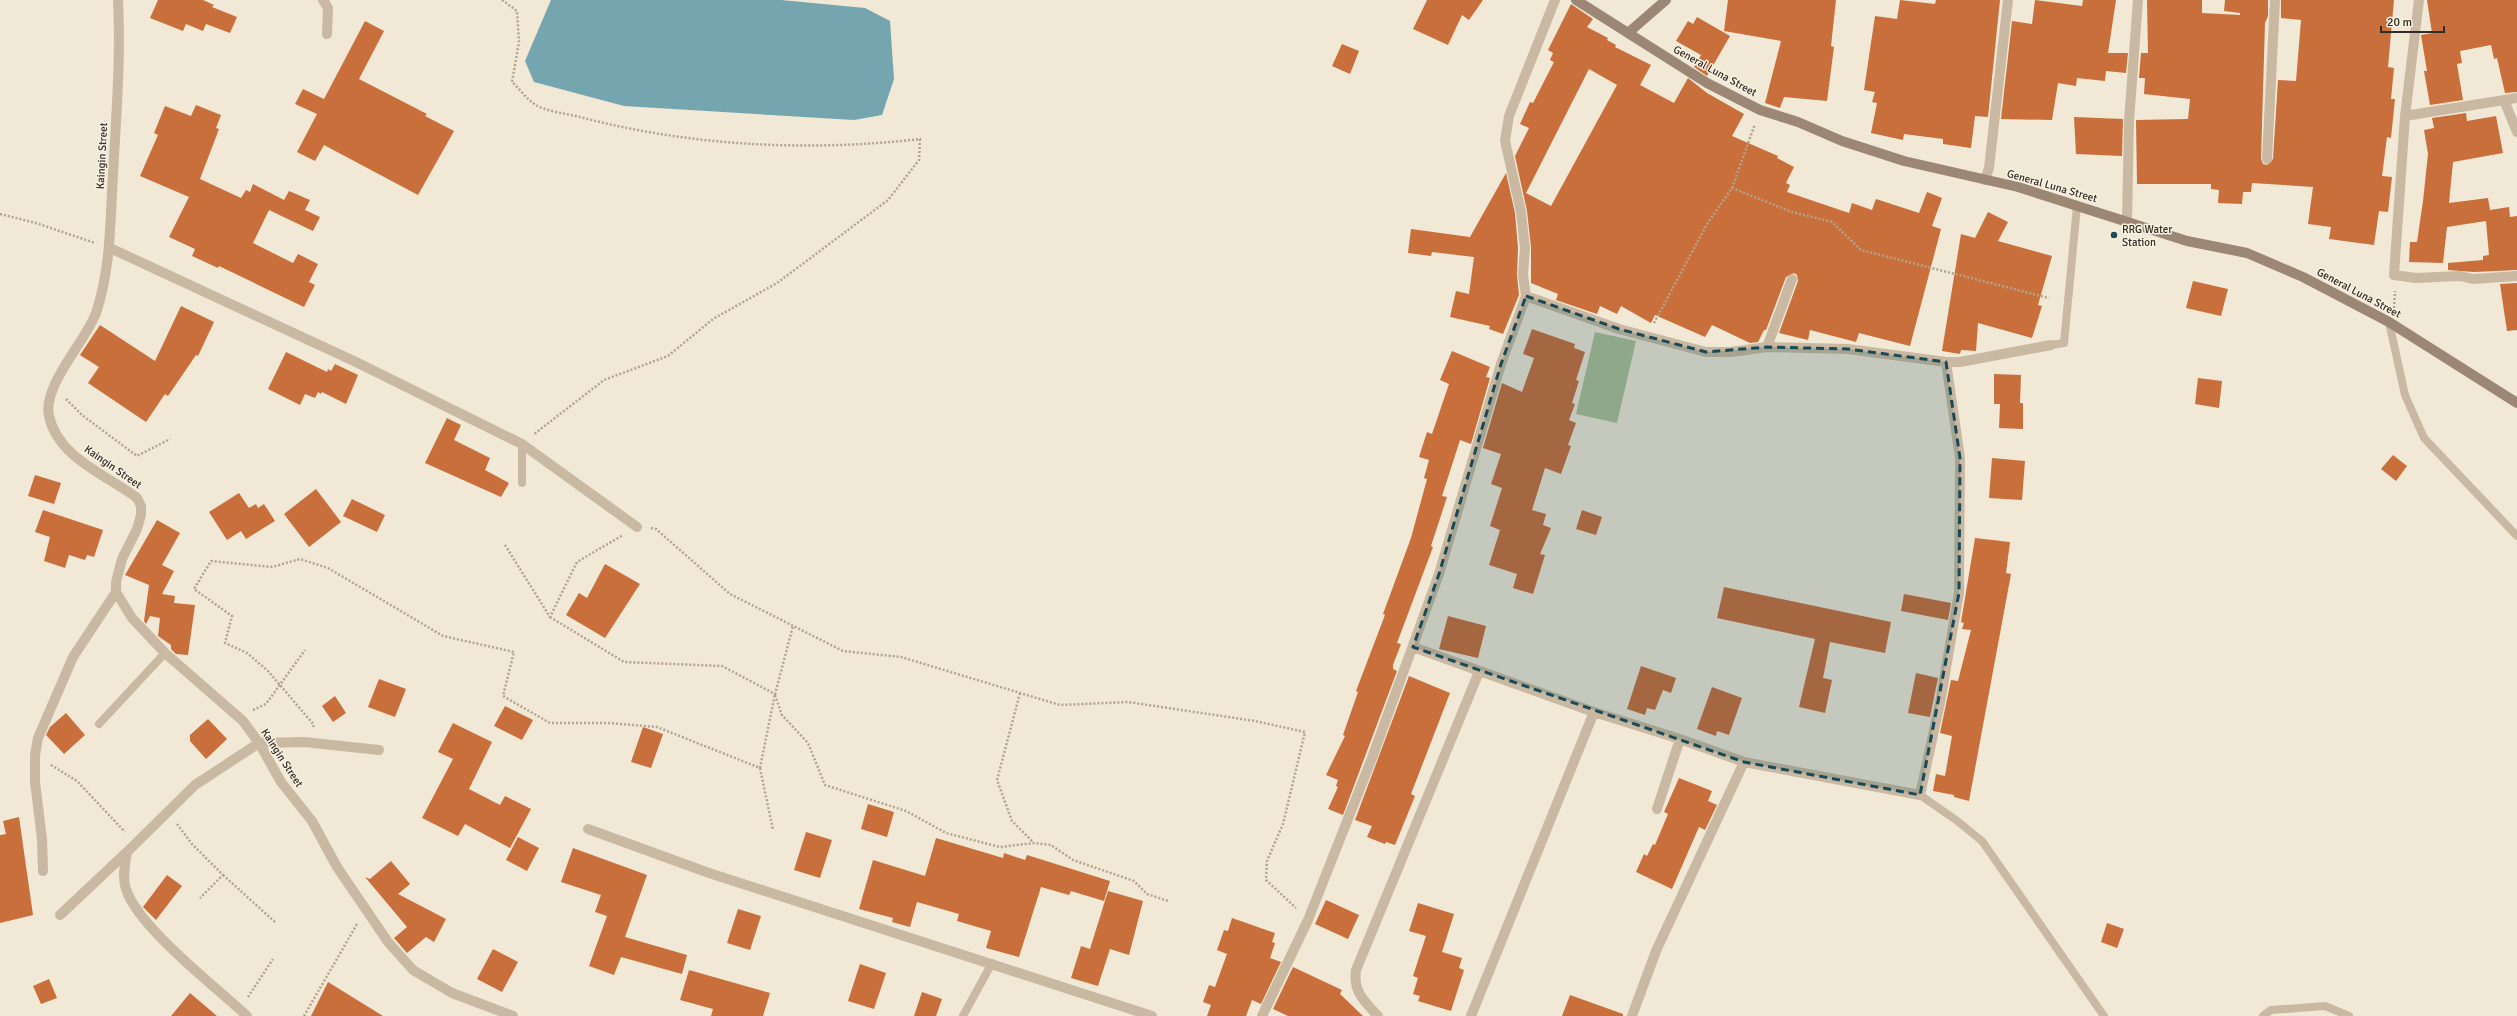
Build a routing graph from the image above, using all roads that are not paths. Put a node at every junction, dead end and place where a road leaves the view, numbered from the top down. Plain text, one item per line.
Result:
1 (118, 0) edge
2 (323, 0) edge
3 (1555, 0) edge
4 (1576, 0) edge
5 (1666, 0) edge
6 (2008, 0) edge
7 (2138, 0) edge
8 (2275, 0) edge
9 (2419, 0) edge
10 (1628, 33) junction
11 (327, 34) dead end
12 (2517, 98) edge
13 (2504, 100) junction
14 (2405, 116) junction
15 (2517, 132) edge
16 (2267, 159) dead end
17 (1985, 180) junction
18 (2077, 206) junction
19 (2127, 222) junction
20 (110, 248) junction
21 (2517, 276) edge
22 (1792, 279) dead end
23 (1526, 296) junction
24 (2390, 322) junction
25 (2051, 345) joint
26 (1767, 347) junction
27 (1946, 362) junction
28 (2517, 403) edge
29 (522, 444) junction
30 (522, 483) dead end
31 (637, 526) road end
32 (2517, 536) edge
33 (116, 592) junction
34 (1413, 647) junction
35 (165, 653) junction
36 (1479, 672) junction
37 (1594, 712) junction
38 (99, 724) dead end
39 (1680, 739) junction
40 (259, 743) junction
41 (380, 750) dead end
42 (1744, 762) junction
43 (1920, 795) junction
44 (1657, 809) dead end
45 (588, 829) dead end
46 (127, 852) junction
47 (42, 871) dead end
48 (60, 915) dead end
49 (992, 963) junction
50 (247, 1016) edge
51 (513, 1016) edge
52 (963, 1016) edge
53 (1152, 1016) edge
54 (1262, 1016) edge
55 (1378, 1016) edge
56 (1471, 1016) edge
57 (1632, 1016) edge
58 (2104, 1016) edge
59 (2263, 1016) edge
60 (2349, 1016) edge

1 - 20 street, Kaingin Street
2 - 11 street
3 - 23 street
4 - 10 street, General Luna Street
5 - 10 street
6 - 17 street
7 - 19 street
8 - 16 street
9 - 14 street
10 - 17 street, General Luna Street
12 - 13 street
13 - 14 street
13 - 15 street
14 - 21 street
17 - 18 street, General Luna Street
18 - 19 street, General Luna Street
18 - 25 lane
19 - 24 street, General Luna Street
20 - 29 street
20 - 33 street, Kaingin Street
22 - 26 street
23 - 26 street
23 - 34 street
24 - 28 street, General Luna Street
24 - 32 lane
25 - 27 street
26 - 27 street
27 - 43 street
29 - 30 lane
29 - 31 street
33 - 35 street, Kaingin Street
33 - 47 street
34 - 36 street
34 - 54 street
35 - 38 lane
35 - 40 street, Kaingin Street
36 - 37 street
36 - 55 street
37 - 39 street
37 - 56 street
39 - 42 street
39 - 44 street
40 - 41 street
40 - 46 street
40 - 51 street, Kaingin Street
42 - 43 street
42 - 57 street
43 - 58 lane
45 - 49 street
46 - 48 street
46 - 50 street
49 - 52 lane
49 - 53 street
59 - 60 lane

